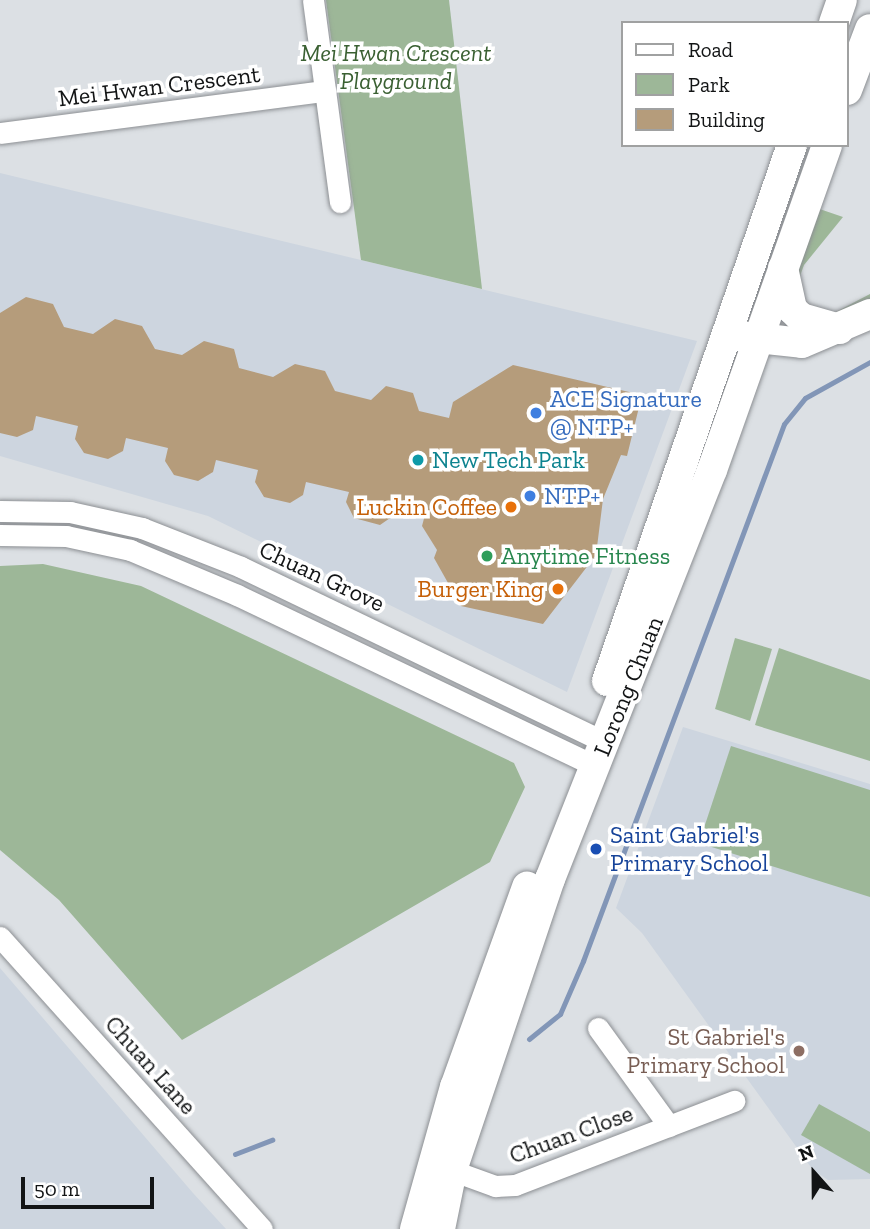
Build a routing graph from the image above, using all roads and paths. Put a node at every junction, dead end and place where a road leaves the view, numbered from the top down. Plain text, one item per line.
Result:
1 (313, 0) edge
2 (842, 0) edge
3 (835, 21) edge
4 (870, 29) edge
5 (849, 85) edge
6 (325, 91) junction
7 (0, 133) edge
8 (791, 147) edge
9 (826, 147) edge
10 (340, 202) dead end
11 (782, 264) junction
12 (870, 314) edge
13 (838, 330) junction
14 (726, 332) junction
15 (756, 342) junction
16 (0, 511) edge
17 (0, 535) edge
18 (591, 750) junction
19 (0, 937) edge
20 (598, 1028) dead end
21 (734, 1101) dead end
22 (669, 1126) junction
23 (442, 1166) junction
24 (262, 1229) edge
25 (415, 1229) edge
26 (440, 1229) edge

1 - 6 street
2 - 3 main road
4 - 5 main road
6 - 7 street, Mei Hwan Crescent
6 - 10 street
8 - 14 main road, Lorong Chuan
9 - 11 main road, Lorong Chuan
11 - 13 main road
11 - 15 main road, Lorong Chuan
12 - 13 main road
13 - 15 main road
14 - 15 main road
14 - 18 main road, Lorong Chuan
15 - 18 main road, Lorong Chuan
16 - 18 street, Chuan Grove
17 - 18 street
18 - 23 main road, Lorong Chuan
19 - 24 street, Chuan Lane
20 - 22 street, Chuan Close
21 - 22 street, Chuan Close
22 - 23 street, Chuan Close
23 - 25 main road, Lorong Chuan
23 - 26 main road, Lorong Chuan

